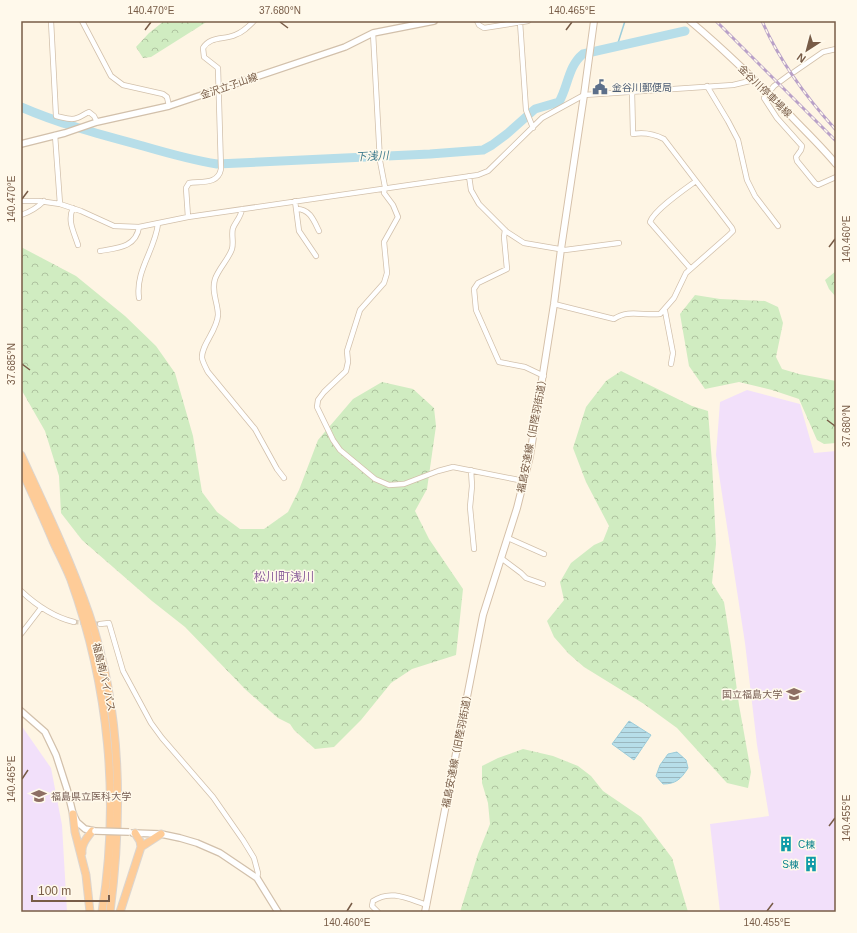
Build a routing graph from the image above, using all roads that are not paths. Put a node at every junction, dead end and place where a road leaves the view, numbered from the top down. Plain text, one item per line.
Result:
1 (51, 21) edge
2 (82, 21) edge
3 (254, 21) edge
4 (434, 21) edge
5 (478, 21) edge
6 (528, 21) edge
7 (594, 21) edge
8 (690, 21) edge
9 (520, 22) junction
10 (374, 33) junction
11 (836, 49) edge
12 (794, 72) dead end
13 (789, 75) dead end
14 (754, 80) junction
15 (707, 86) junction
16 (218, 90) junction
17 (632, 91) junction
18 (768, 93) junction
19 (584, 96) junction
20 (169, 106) junction
21 (95, 123) junction
22 (533, 128) junction
23 (55, 136) junction
24 (21, 144) edge
25 (836, 164) edge
26 (469, 176) junction
27 (836, 177) edge
28 (696, 180) junction
29 (385, 188) junction
30 (21, 201) edge
31 (44, 201) junction
32 (295, 201) junction
33 (60, 204) junction
34 (73, 208) junction
35 (242, 209) junction
36 (297, 209) junction
37 (21, 214) edge
38 (188, 217) junction
39 (158, 224) junction
40 (778, 226) dead end
41 (139, 228) junction
42 (505, 230) junction
43 (319, 231) dead end
44 (619, 243) dead end
45 (78, 245) dead end
46 (561, 249) junction
47 (100, 251) dead end
48 (316, 256) dead end
49 (690, 268) junction
50 (139, 298) dead end
51 (554, 304) junction
52 (665, 311) junction
53 (671, 364) dead end
54 (544, 376) junction
55 (21, 456) edge
56 (21, 469) edge
57 (471, 470) junction
58 (284, 478) dead end
59 (524, 481) junction
60 (508, 538) junction
61 (474, 549) dead end
62 (544, 554) dead end
63 (501, 558) junction
64 (543, 584) dead end
65 (21, 591) edge
66 (41, 608) junction
67 (74, 622) tunnel mouth
68 (100, 624) tunnel mouth
69 (21, 634) edge
70 (21, 711) edge
71 (73, 814) junction
72 (94, 831) junction
73 (132, 833) junction
74 (161, 834) junction
75 (141, 847) junction
76 (86, 875) junction
77 (257, 878) junction
78 (427, 904) junction
79 (90, 912) edge
80 (102, 912) edge
81 (110, 912) edge
82 (120, 912) edge
83 (278, 912) edge
84 (378, 912) edge
85 (425, 912) edge

1 - 21 street
2 - 20 street
3 - 16 street
4 - 10 street, 金沢立子山線
5 - 9 street
6 - 9 street
7 - 19 main road, 福島安達線（旧陸羽街道）
8 - 14 main road, 金谷川停車場線
9 - 22 street
10 - 16 street, 金沢立子山線
10 - 29 street
11 - 12 street
13 - 18 street
14 - 15 street
14 - 18 main road, 金谷川停車場線
15 - 17 street
15 - 40 street
16 - 20 street, 金沢立子山線
16 - 38 street
17 - 19 street
17 - 28 street
18 - 25 main road, 金谷川停車場線
18 - 27 street
19 - 22 street
19 - 46 main road, 福島安達線（旧陸羽街道）
20 - 21 street, 金沢立子山線
21 - 23 street, 金沢立子山線
22 - 26 street
23 - 24 street, 金沢立子山線
23 - 33 street
26 - 29 street
26 - 42 street
28 - 49 street
28 - 49 street
29 - 32 street
29 - 57 street
30 - 31 street
31 - 33 street
31 - 37 street
32 - 35 street
32 - 36 street
33 - 34 street
34 - 41 street
34 - 45 street
35 - 38 street
35 - 58 street
36 - 43 street
36 - 48 street
38 - 39 street
39 - 41 street
39 - 50 street
41 - 47 street
42 - 46 street
42 - 54 street
44 - 46 street
46 - 51 main road, 福島安達線（旧陸羽街道）
49 - 52 street
51 - 52 street
51 - 54 main road, 福島安達線（旧陸羽街道）
52 - 53 street
54 - 59 main road, 福島安達線（旧陸羽街道）
55 - 81 highway, 福島南バイパス
56 - 80 highway, 福島南バイパス
57 - 59 street
57 - 61 street
59 - 60 main road, 福島安達線（旧陸羽街道）
60 - 62 street
60 - 63 main road, 福島安達線（旧陸羽街道）
63 - 64 street
63 - 78 main road, 福島安達線（旧陸羽街道）
65 - 66 street
66 - 67 street
66 - 69 street
68 - 77 street
70 - 71 street
71 - 72 street
71 - 76 highway
72 - 73 street, bridge
72 - 76 highway
73 - 74 street
73 - 75 highway
74 - 75 highway
74 - 77 street
75 - 82 highway
76 - 79 highway
77 - 83 street
78 - 84 street
78 - 85 main road, 福島安達線（旧陸羽街道）

